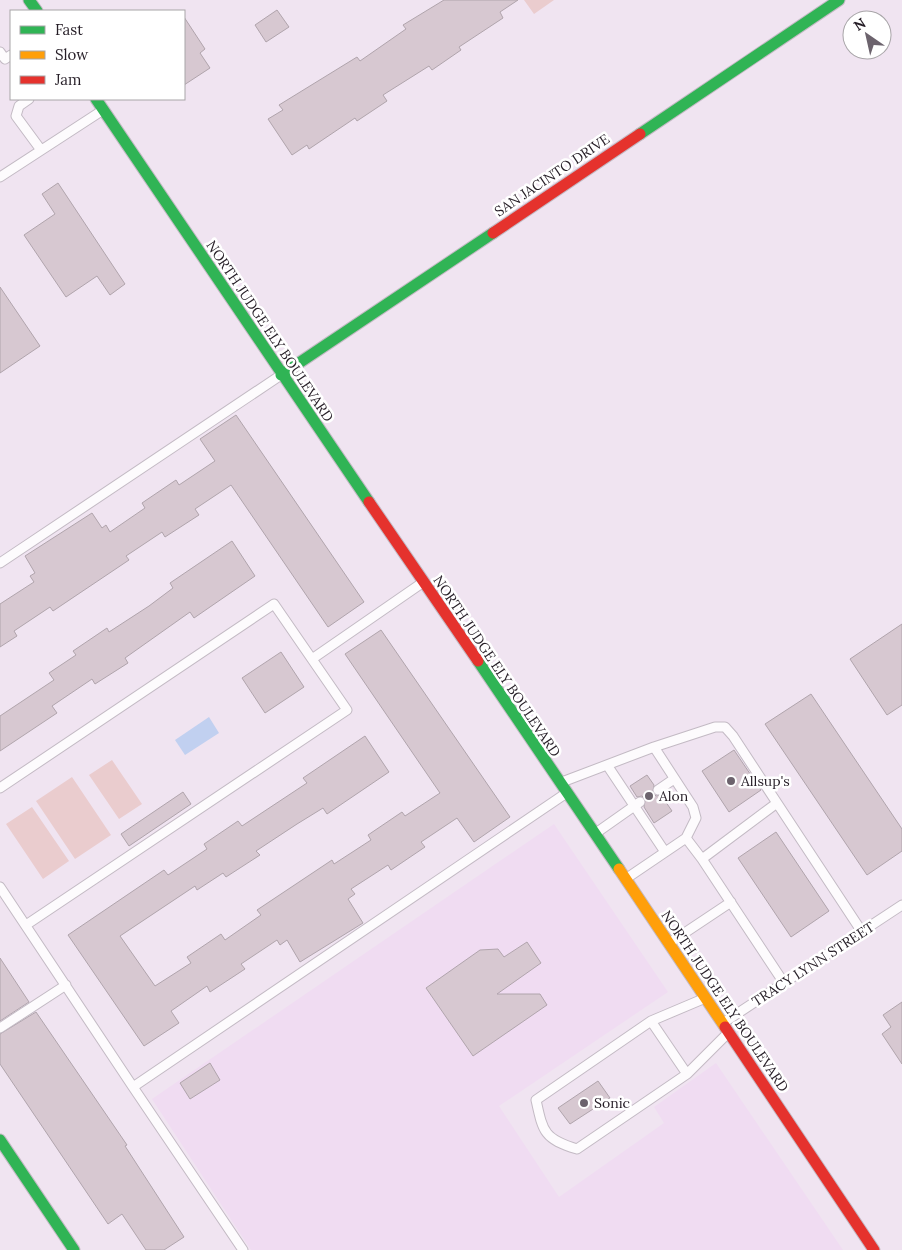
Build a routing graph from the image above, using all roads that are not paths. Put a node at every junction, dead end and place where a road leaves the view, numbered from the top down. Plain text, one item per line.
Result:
1 (839, 0) edge
2 (0, 52) edge
3 (10, 56) edge
4 (27, 100) edge
5 (97, 100) edge
6 (103, 110) junction
7 (41, 150) junction
8 (0, 177) edge
9 (281, 375) junction
10 (0, 563) edge
11 (422, 583) junction
12 (312, 659) junction
13 (654, 747) junction
14 (607, 766) junction
15 (674, 779) junction
16 (0, 788) edge
17 (562, 788) junction
18 (658, 790) dead end
19 (777, 803) junction
20 (637, 804) junction
21 (594, 834) junction
22 (686, 838) junction
23 (664, 852) junction
24 (702, 859) junction
25 (625, 880) junction
26 (0, 887) edge
27 (730, 902) junction
28 (902, 905) edge
29 (26, 925) junction
30 (862, 932) junction
31 (669, 944) junction
32 (784, 983) junction
33 (66, 986) junction
34 (706, 998) junction
35 (651, 1021) junction
36 (726, 1027) junction
37 (0, 1028) edge
38 (687, 1074) junction
39 (134, 1087) junction
40 (0, 1140) edge
41 (74, 1250) edge
42 (242, 1250) edge
43 (874, 1250) edge

1 - 9 main road, SAN JACINTO DRIVE
2 - 3 lane
4 - 7 lane
5 - 6 main road, NORTH JUDGE ELY BOULEVARD
6 - 7 lane
6 - 9 main road, NORTH JUDGE ELY BOULEVARD
7 - 8 lane
9 - 10 lane
9 - 11 main road, NORTH JUDGE ELY BOULEVARD
11 - 12 lane
11 - 17 main road, NORTH JUDGE ELY BOULEVARD
12 - 16 lane
12 - 29 lane
13 - 14 lane
13 - 15 lane
13 - 19 lane
14 - 17 lane
14 - 20 lane
15 - 18 lane
15 - 22 lane
17 - 21 main road, NORTH JUDGE ELY BOULEVARD
17 - 39 lane
19 - 24 lane
19 - 30 lane
20 - 21 lane
20 - 23 lane
21 - 25 main road, NORTH JUDGE ELY BOULEVARD
22 - 23 lane
22 - 24 lane
23 - 25 lane
24 - 27 lane
25 - 31 main road, NORTH JUDGE ELY BOULEVARD
26 - 29 lane
27 - 31 lane
27 - 32 lane
28 - 30 lane, TRACY LYNN STREET
29 - 33 lane
30 - 32 lane, TRACY LYNN STREET
31 - 34 main road, NORTH JUDGE ELY BOULEVARD
32 - 36 lane, TRACY LYNN STREET
33 - 37 lane
33 - 39 lane
34 - 35 lane
34 - 36 main road, NORTH JUDGE ELY BOULEVARD
35 - 38 lane
35 - 38 lane, TRACY LYNN STREET
36 - 38 lane, TRACY LYNN STREET
36 - 43 main road, NORTH JUDGE ELY BOULEVARD
39 - 42 lane
40 - 41 main road

